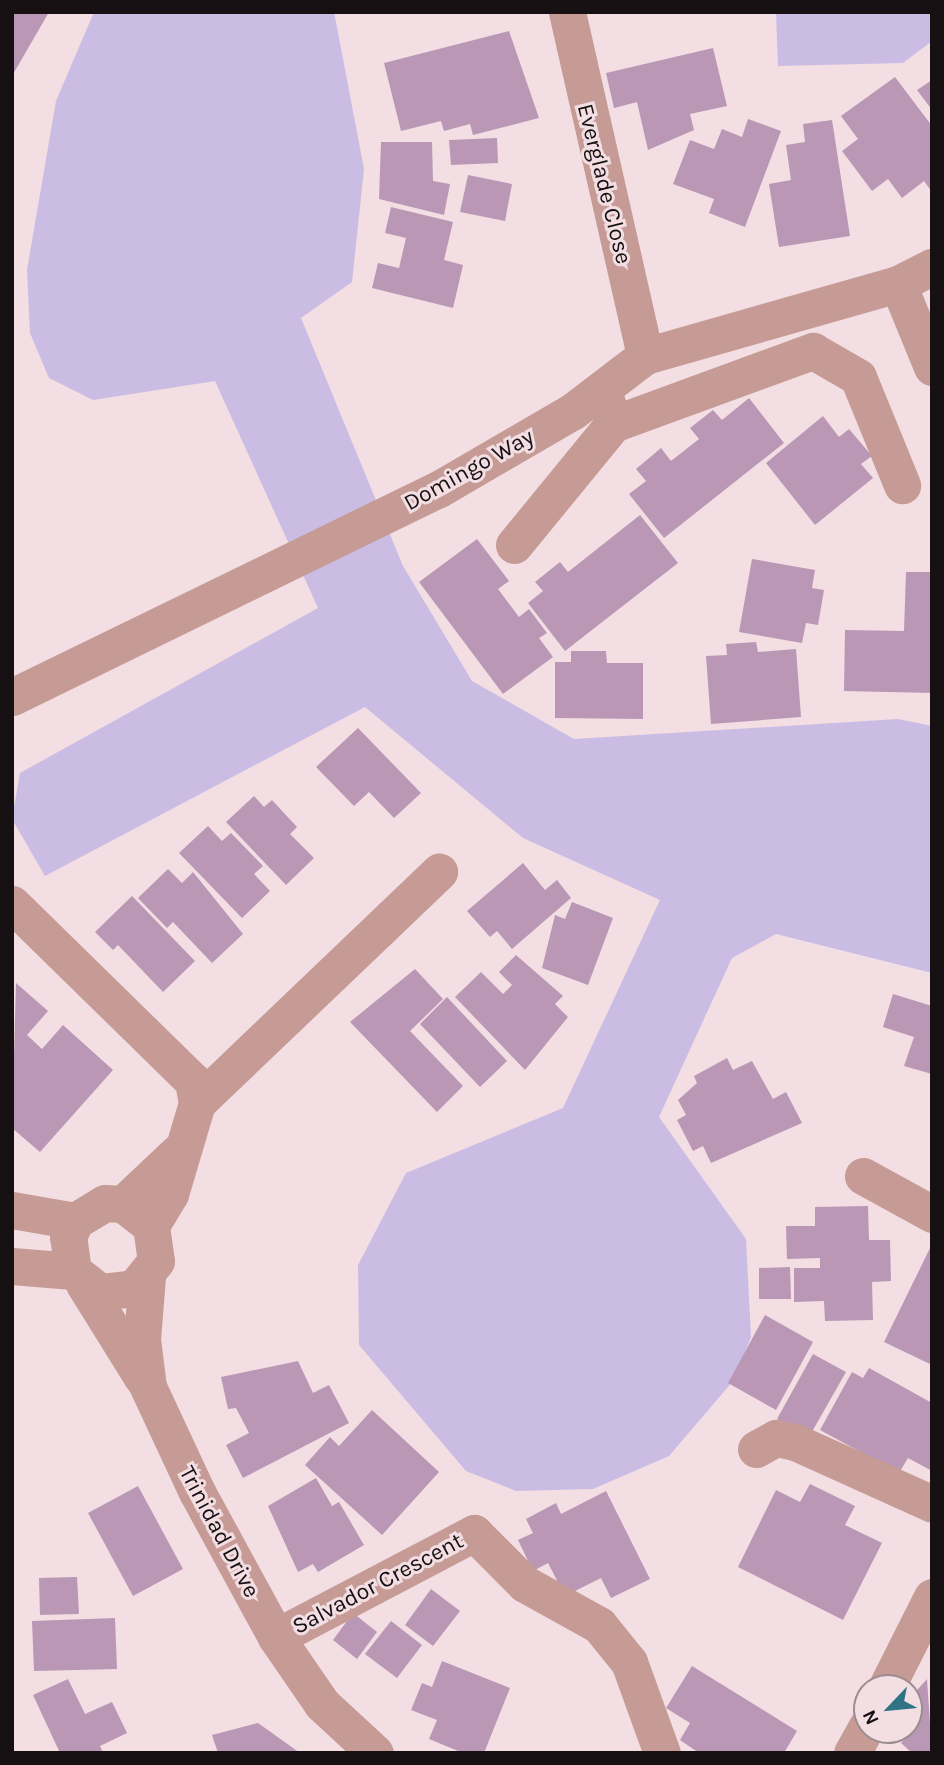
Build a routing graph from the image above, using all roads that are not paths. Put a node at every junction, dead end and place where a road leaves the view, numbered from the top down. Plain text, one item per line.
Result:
1 (567, 12) edge
2 (932, 267) edge
3 (898, 284) junction
4 (645, 356) junction
5 (932, 367) edge
6 (603, 388) junction
7 (613, 424) junction
8 (902, 485) dead end
9 (513, 545) dead end
10 (12, 697) edge
11 (439, 872) dead end
12 (12, 904) edge
13 (197, 1103) junction
14 (863, 1175) dead end
15 (12, 1210) edge
16 (932, 1214) edge
17 (137, 1215) junction
18 (75, 1221) junction
19 (12, 1266) edge
20 (148, 1277) junction
21 (79, 1278) junction
22 (148, 1387) junction
23 (756, 1449) dead end
24 (932, 1504) edge
25 (932, 1597) edge
26 (276, 1637) junction
27 (893, 1674) edge
28 (375, 1753) edge
29 (662, 1753) edge

1 - 4 street, Everglade Close
2 - 3 street, Domingo Way
3 - 4 street, Domingo Way
3 - 5 street
4 - 6 street, Domingo Way
6 - 7 street
6 - 10 street, Domingo Way
7 - 8 street
7 - 9 street
11 - 13 street
12 - 13 street
13 - 17 street
14 - 16 street
15 - 18 street
17 - 18 street
17 - 20 street
18 - 21 street
19 - 21 street
20 - 21 street
20 - 22 street, Trinidad Drive
21 - 22 street
22 - 26 street, Trinidad Drive
23 - 24 street
25 - 27 street
26 - 28 street, Trinidad Drive
26 - 29 street, Salvador Crescent

